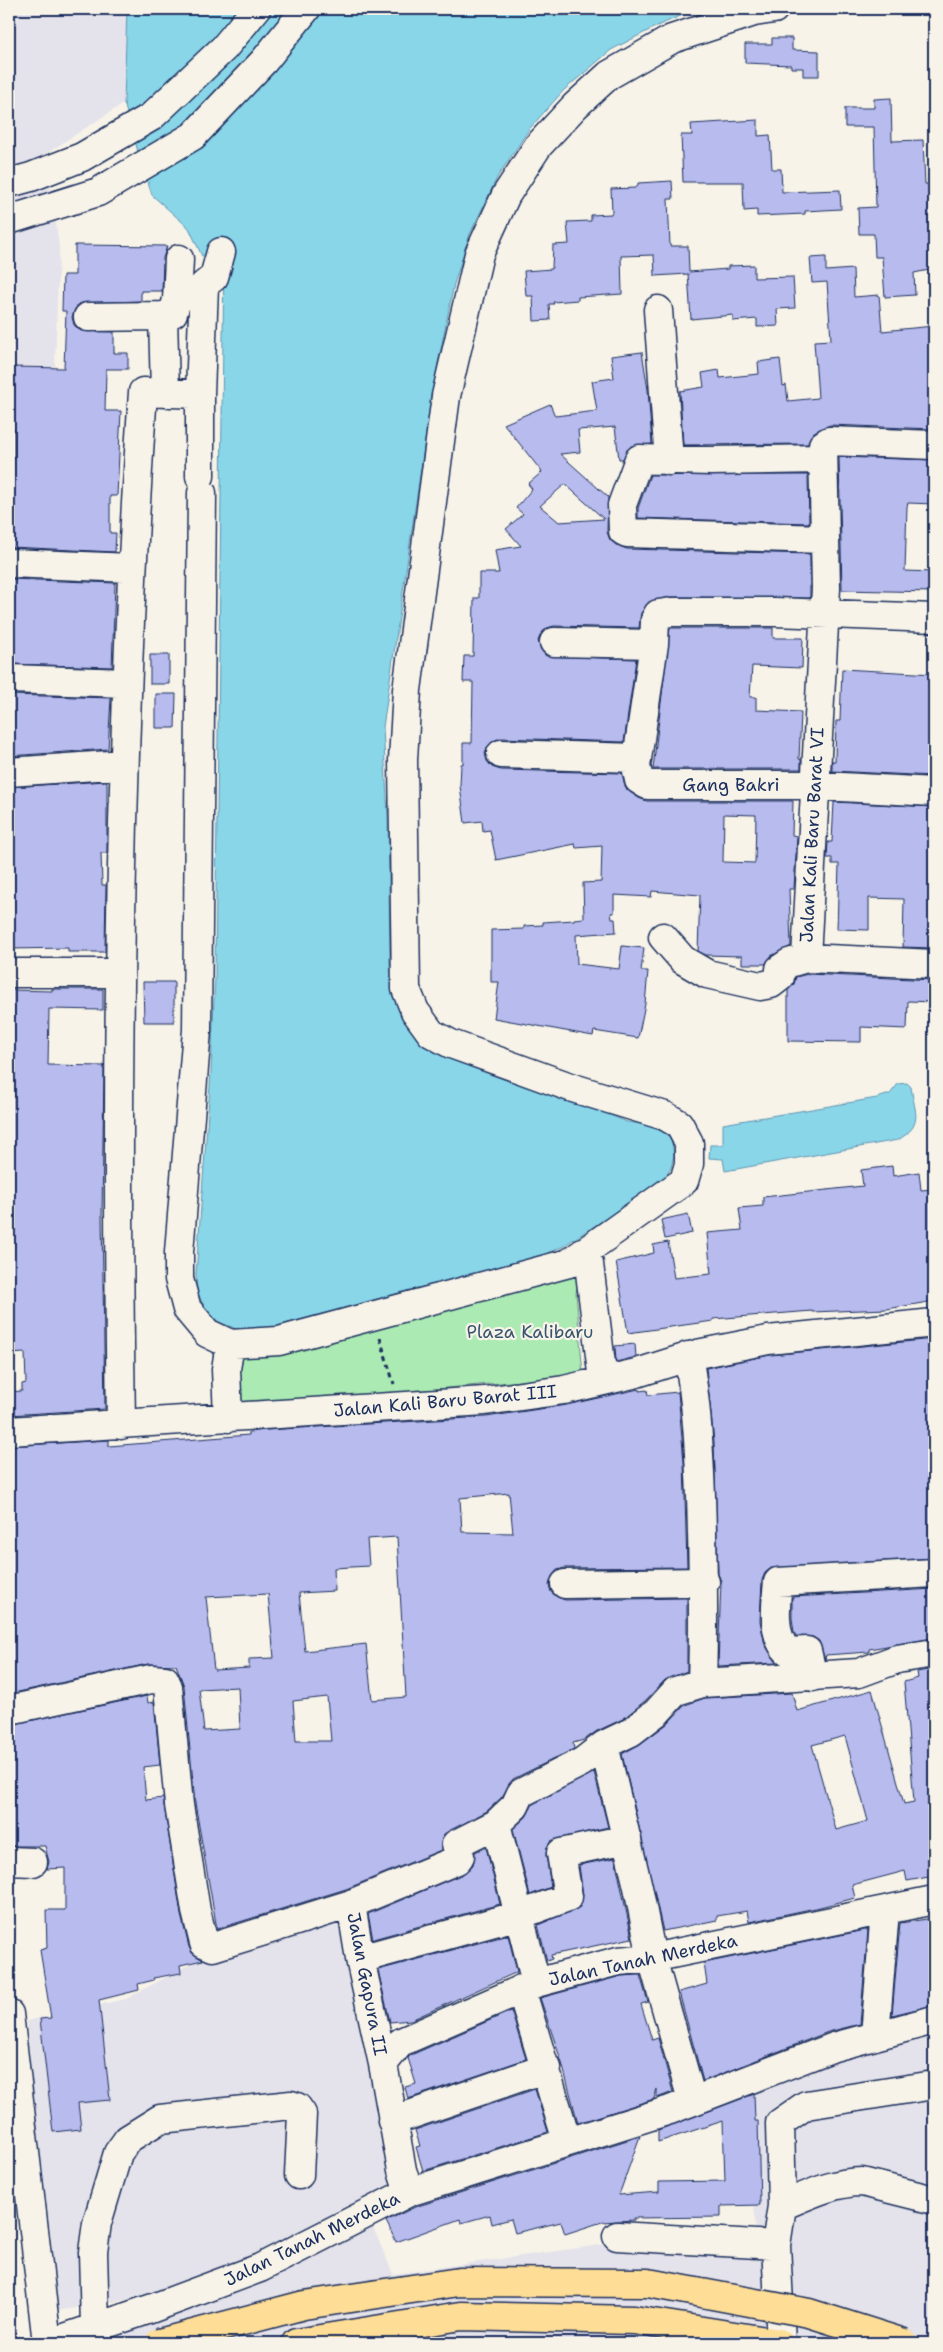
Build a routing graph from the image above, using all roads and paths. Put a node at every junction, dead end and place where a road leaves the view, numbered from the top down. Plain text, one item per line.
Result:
1 (256, 9) edge
2 (306, 9) edge
3 (774, 9) edge
4 (9, 183) edge
5 (9, 220) edge
6 (220, 252) dead end
7 (179, 259) dead end
8 (658, 310) dead end
9 (163, 316) junction
10 (88, 317) dead end
11 (165, 393) junction
12 (200, 394) junction
13 (934, 445) edge
14 (822, 459) junction
15 (669, 461) junction
16 (825, 539) junction
17 (9, 563) edge
18 (131, 568) junction
19 (824, 614) junction
20 (934, 618) edge
21 (554, 642) dead end
22 (654, 644) junction
23 (9, 679) edge
24 (127, 683) junction
25 (501, 754) dead end
26 (637, 758) junction
27 (124, 764) junction
28 (9, 772) edge
29 (815, 785) junction
30 (934, 792) edge
31 (663, 937) dead end
32 (806, 958) junction
33 (934, 964) edge
34 (9, 973) edge
35 (119, 973) junction
36 (585, 1251) junction
37 (934, 1323) edge
38 (380, 1336) dead end
39 (230, 1344) junction
40 (688, 1356) junction
41 (388, 1363) dead end
42 (602, 1381) junction
43 (228, 1418) junction
44 (121, 1425) junction
45 (9, 1431) edge
46 (934, 1574) edge
47 (705, 1582) junction
48 (565, 1584) dead end
49 (934, 1653) edge
50 (813, 1677) junction
51 (702, 1682) junction
52 (9, 1710) edge
53 (604, 1745) junction
54 (496, 1824) junction
55 (627, 1839) junction
56 (934, 1900) edge
57 (351, 1904) junction
58 (885, 1910) junction
59 (520, 1915) junction
60 (652, 1958) junction
61 (360, 1959) junction
62 (529, 1986) junction
63 (9, 2014) edge
64 (934, 2020) edge
65 (875, 2036) junction
66 (383, 2064) junction
67 (547, 2068) junction
68 (934, 2085) edge
69 (692, 2100) junction
70 (392, 2121) junction
71 (567, 2141) junction
72 (299, 2175) dead end
73 (409, 2192) junction
74 (934, 2200) edge
75 (782, 2206) junction
76 (617, 2236) dead end
77 (776, 2245) junction
78 (95, 2326) junction
79 (49, 2343) edge
80 (159, 2343) edge
81 (296, 2343) edge
82 (780, 2343) edge
83 (904, 2343) edge

1 - 4 street
2 - 5 street
3 - 36 street
6 - 12 street
7 - 9 street
8 - 15 street
9 - 10 street
9 - 11 street
11 - 12 street
11 - 18 street
12 - 39 street
13 - 14 street
14 - 15 street
14 - 16 street, Jalan Kali Baru Barat VI
15 - 16 street
16 - 19 street, Jalan Kali Baru Barat VI
17 - 18 street
18 - 24 street
19 - 20 street
19 - 22 street
19 - 29 street, Jalan Kali Baru Barat VI
21 - 22 street
22 - 26 street
23 - 24 street
24 - 27 street
25 - 26 street
26 - 29 street, Gang Bakri
27 - 28 street
27 - 35 street
29 - 30 street, Gang Bakri
29 - 32 street, Jalan Kali Baru Barat VI
31 - 32 street
32 - 33 street, Jalan Kali Baru Barat VI
34 - 35 street
35 - 44 street
36 - 39 street
36 - 42 street
37 - 40 street, Jalan Kali Baru Barat III
38 - 41 path
39 - 43 street
40 - 42 street, Jalan Kali Baru Barat III
40 - 47 street
42 - 43 street, Jalan Kali Baru Barat III
43 - 44 street, Jalan Kali Baru Barat III
44 - 45 street, Jalan Kali Baru Barat III
46 - 50 street
47 - 48 street
47 - 51 street
49 - 50 street
50 - 51 street
51 - 53 street
52 - 57 street
53 - 54 street
53 - 55 street
54 - 57 street
54 - 59 street
55 - 59 street
55 - 60 street
56 - 58 street, Jalan Tanah Merdeka
57 - 61 street, Jalan Gapura II
58 - 60 street, Jalan Tanah Merdeka
58 - 65 street
59 - 61 street
59 - 62 street
60 - 62 street, Jalan Tanah Merdeka
60 - 69 street
61 - 66 street, Jalan Gapura II
62 - 66 street, Jalan Tanah Merdeka
62 - 67 street
63 - 79 street
64 - 65 street
65 - 69 street
66 - 70 street, Jalan Tanah Merdeka
67 - 70 street
67 - 71 street
68 - 75 street
69 - 71 street
70 - 73 street, Jalan Tanah Merdeka
71 - 73 street
72 - 78 street
73 - 78 street, Jalan Tanah Merdeka
74 - 75 street
75 - 77 street
76 - 77 street
77 - 82 street
78 - 79 street, Jalan Tanah Merdeka
80 - 83 highway, bridge
81 - 82 highway

